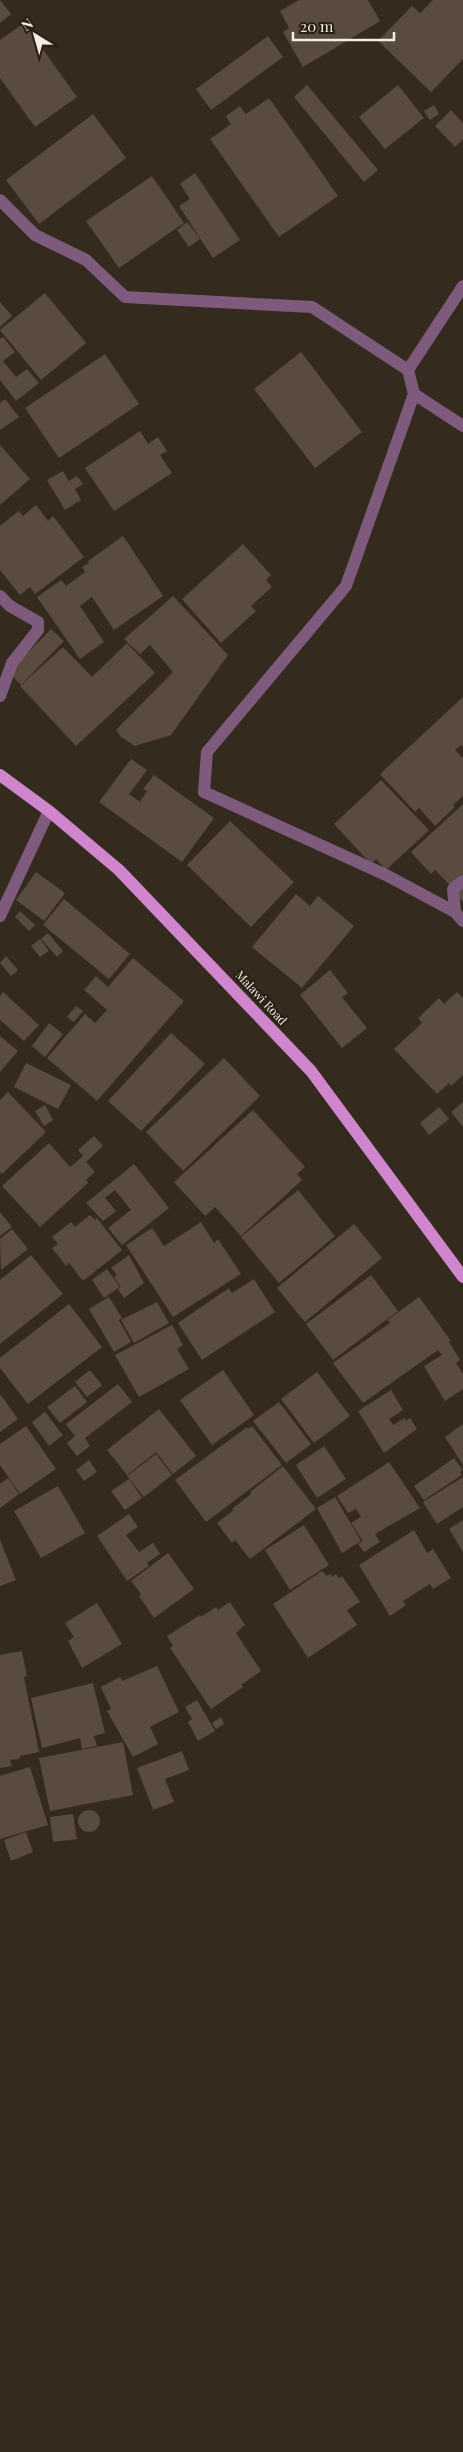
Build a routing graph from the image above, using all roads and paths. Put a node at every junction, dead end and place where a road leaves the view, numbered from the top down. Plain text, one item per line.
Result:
1 (0, 200) edge
2 (463, 286) edge
3 (408, 370) junction
4 (414, 394) junction
5 (463, 426) edge
6 (0, 596) edge
7 (0, 696) edge
8 (0, 775) edge
9 (50, 811) junction
10 (463, 881) edge
11 (0, 916) edge
12 (459, 917) edge
13 (463, 1277) edge

1 - 3 street
2 - 3 street
3 - 4 street
4 - 5 street
4 - 12 street
6 - 7 street
8 - 9 main road, Malawi Road
9 - 11 street
9 - 13 main road, Malawi Road
10 - 12 street

